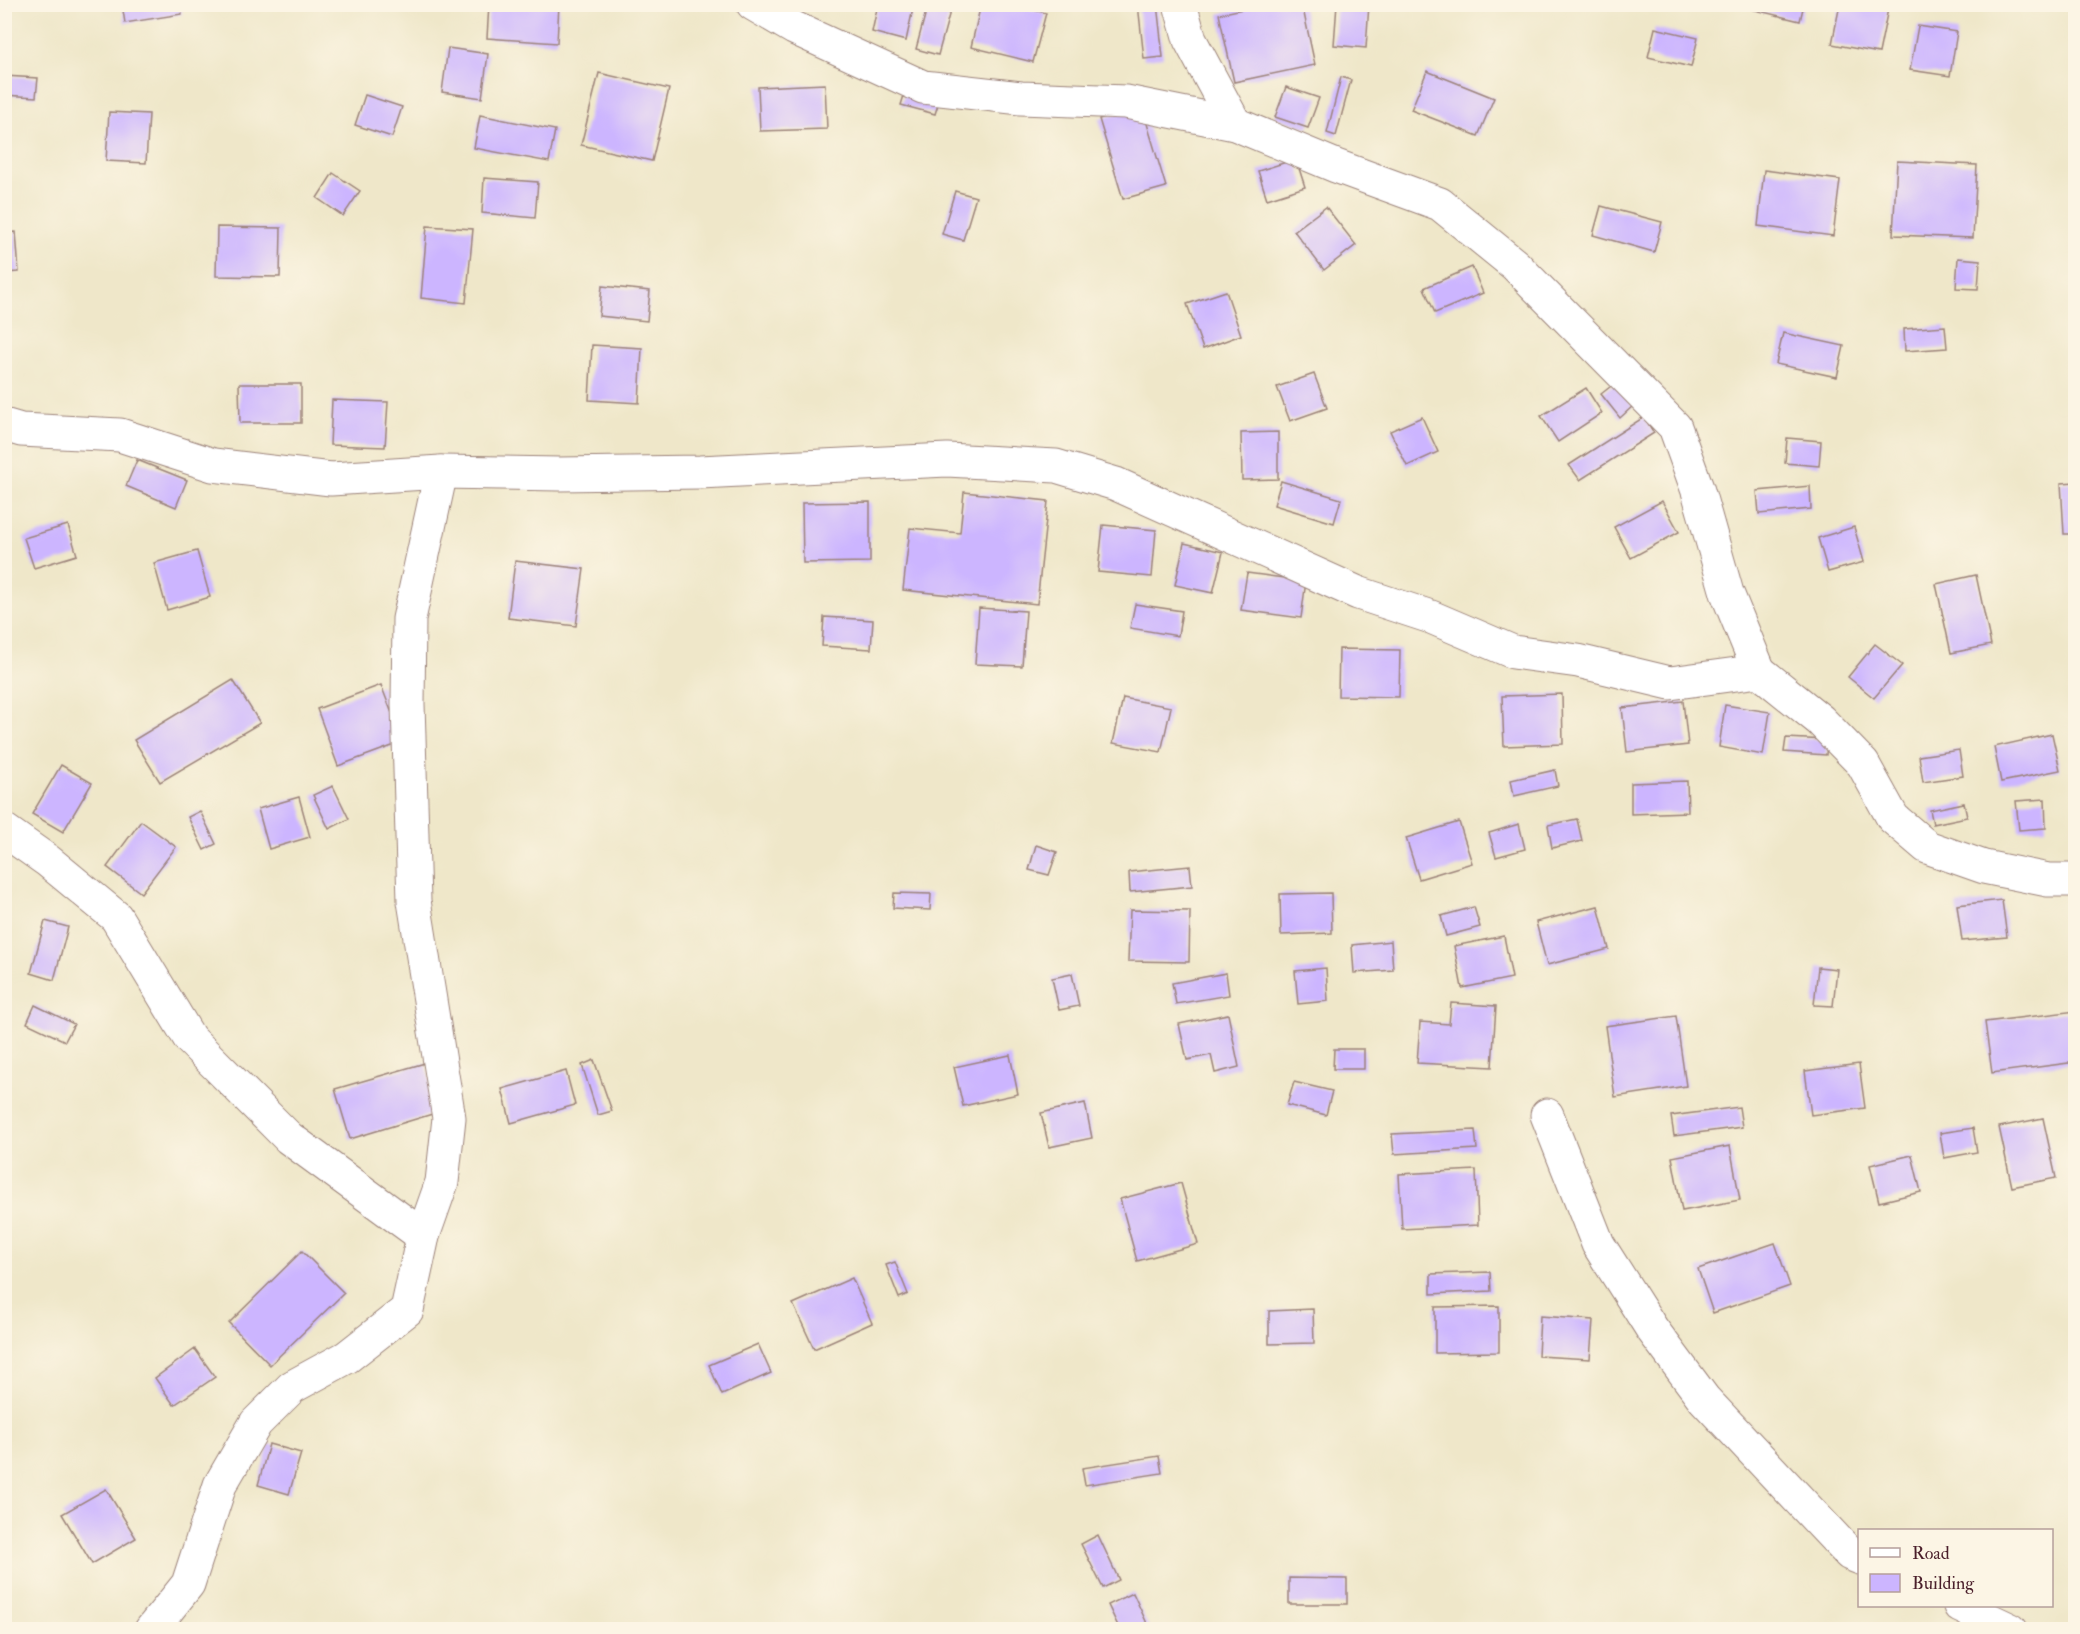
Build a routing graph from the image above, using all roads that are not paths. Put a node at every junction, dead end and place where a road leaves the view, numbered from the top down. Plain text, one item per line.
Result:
1 (753, 4) edge
2 (1180, 4) edge
3 (1235, 124) junction
4 (4, 425) edge
5 (441, 472) junction
6 (1759, 671) junction
7 (4, 830) edge
8 (2076, 880) edge
9 (1547, 1115) dead end
10 (423, 1236) junction
11 (1858, 1557) edge
12 (1964, 1607) edge
13 (151, 1629) edge
14 (2011, 1629) edge

1 - 3 street
2 - 3 street
3 - 6 street
4 - 5 street
5 - 6 street
5 - 10 street
6 - 8 street
7 - 10 street
9 - 11 street
10 - 13 street
12 - 14 street

